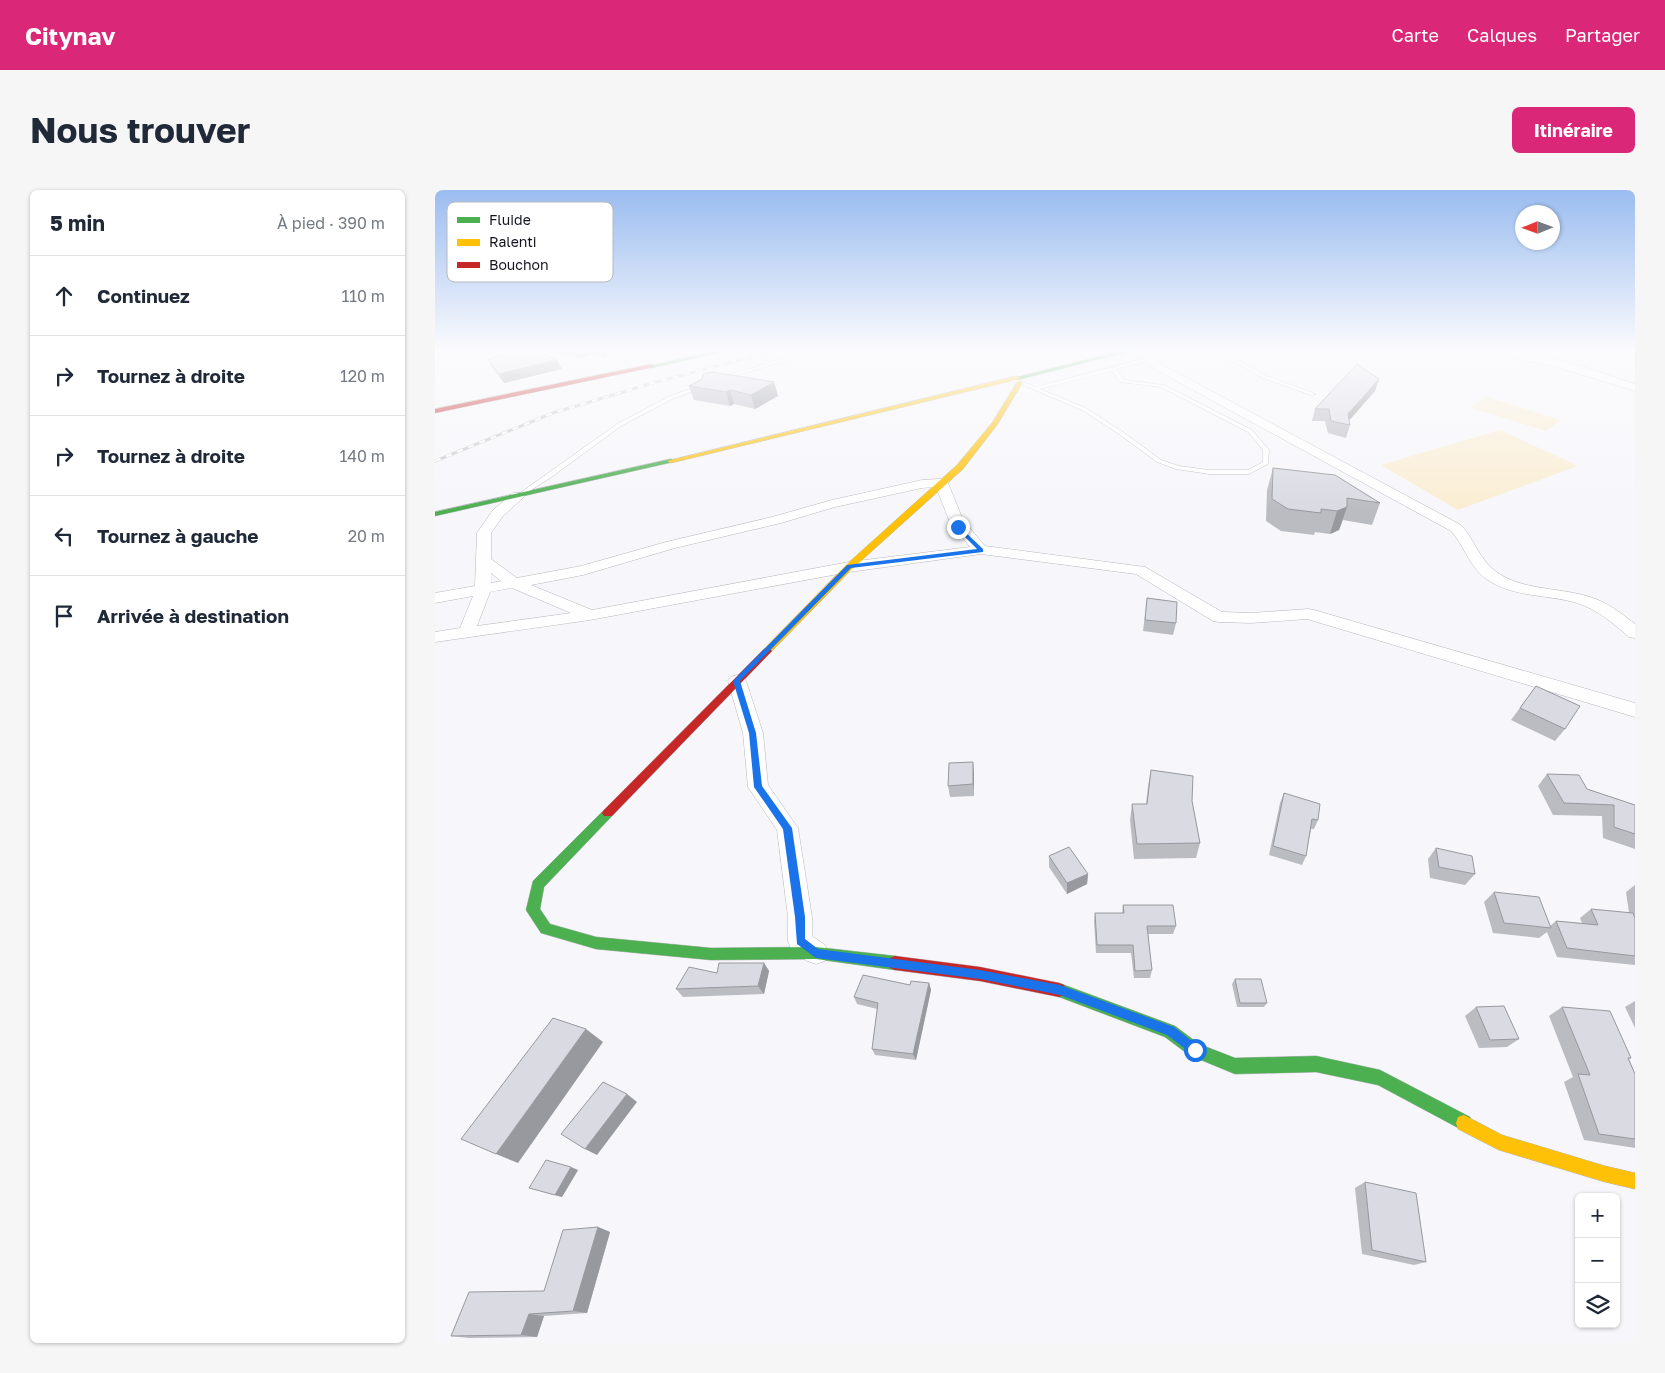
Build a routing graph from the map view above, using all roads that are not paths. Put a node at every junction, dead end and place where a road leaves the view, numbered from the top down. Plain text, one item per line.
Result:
1 (479, 402) edge
2 (663, 402) edge
3 (925, 402) edge
4 (1005, 402) edge
5 (1067, 402) edge
6 (1194, 402) edge
7 (1223, 402) edge
8 (435, 411) edge
9 (941, 484) junction
10 (518, 496) junction
11 (435, 514) edge
12 (981, 550) junction
13 (485, 562) junction
14 (849, 567) junction
15 (516, 584) junction
16 (483, 589) junction
17 (435, 598) edge
18 (589, 615) junction
19 (466, 633) junction
20 (1635, 633) edge
21 (435, 637) edge
22 (737, 681) junction
23 (1635, 710) edge
24 (816, 953) junction
25 (1635, 1181) edge

1 - 8 street
2 - 10 lane
3 - 10 street
4 - 9 street
5 - 6 lane
7 - 20 street
9 - 12 street
9 - 14 street
9 - 15 street
10 - 11 street
10 - 13 street
12 - 14 street
12 - 23 street
13 - 15 street
13 - 16 street
14 - 18 street
14 - 22 street
15 - 16 street
15 - 18 street
16 - 17 street
16 - 19 street
18 - 19 street
19 - 21 street
22 - 24 street
22 - 24 street
24 - 25 street

